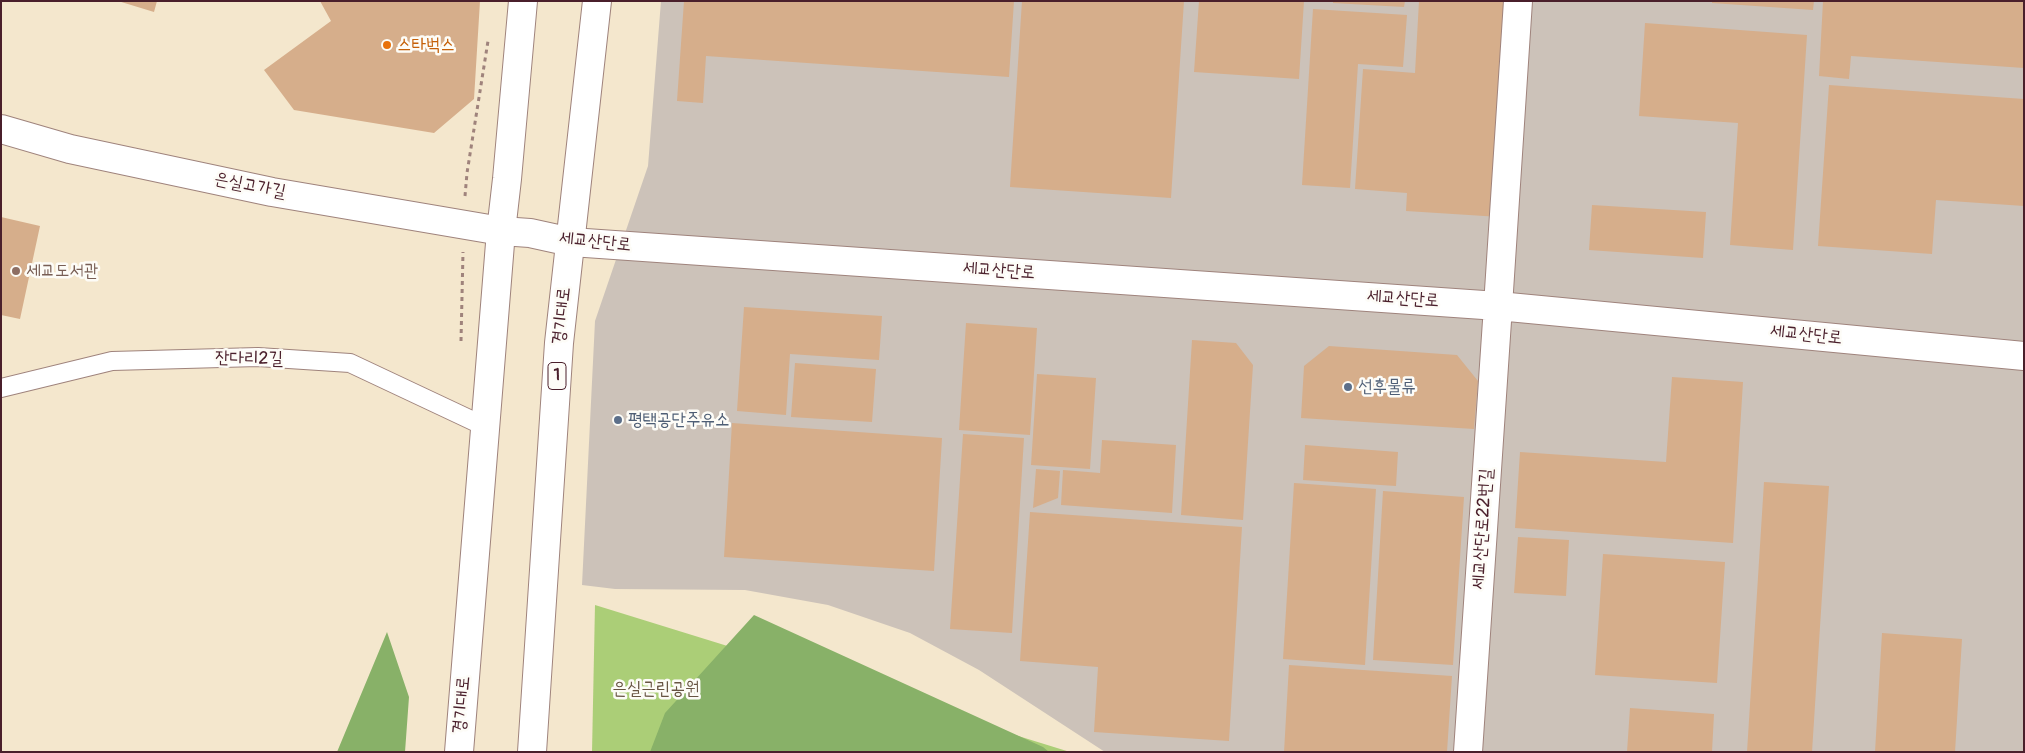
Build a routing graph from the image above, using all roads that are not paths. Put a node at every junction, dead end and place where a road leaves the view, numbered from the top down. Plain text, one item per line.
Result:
1 (523, 1) edge
2 (597, 1) edge
3 (1518, 1) edge
4 (1, 129) edge
5 (501, 231) junction
6 (571, 242) junction
7 (1498, 306) junction
8 (2024, 356) edge
9 (1, 388) edge
10 (486, 427) junction
11 (459, 752) edge
12 (532, 752) edge
13 (1468, 752) edge

1 - 5 street, 경기대로
2 - 6 street, 경기대로 / 1
3 - 7 street
4 - 5 street, 은실고가길
5 - 6 street, 세교산단로
5 - 10 street, 경기대로
6 - 7 street, 세교산단로
6 - 12 street, 경기대로 / 1
7 - 8 street, 세교산단로
7 - 13 street, 세교산단로22번길
9 - 10 lane, 잔다리2길
10 - 11 street, 경기대로

